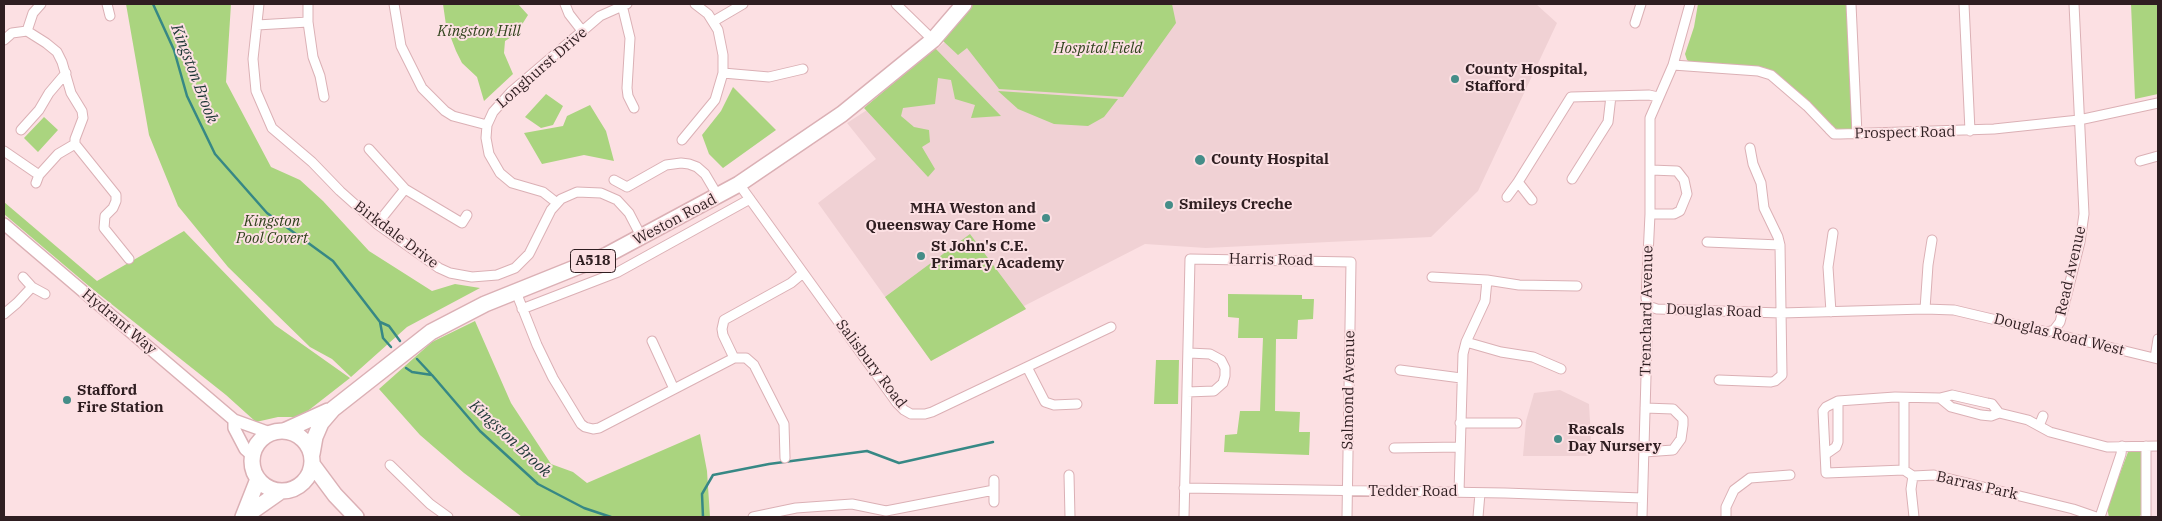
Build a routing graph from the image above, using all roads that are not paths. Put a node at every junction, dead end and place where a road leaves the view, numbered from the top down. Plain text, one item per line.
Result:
1 (41, 4) edge
2 (107, 4) edge
3 (259, 4) edge
4 (308, 4) edge
5 (394, 4) edge
6 (565, 4) edge
7 (695, 4) edge
8 (743, 4) edge
9 (896, 4) edge
10 (964, 4) edge
11 (1641, 4) edge
12 (1690, 4) edge
13 (1851, 4) edge
14 (1964, 4) edge
15 (2074, 4) edge
16 (624, 5) edge
17 (110, 16) dead end
18 (714, 21) junction
19 (308, 22) junction
20 (1635, 23) dead end
21 (257, 25) junction
22 (27, 31) junction
23 (583, 32) junction
24 (4, 40) edge
25 (933, 40) junction
26 (1673, 65) junction
27 (802, 69) dead end
28 (66, 73) junction
29 (723, 73) junction
30 (1611, 96) junction
31 (324, 97) dead end
32 (1658, 98) junction
33 (2158, 102) edge
34 (634, 108) dead end
35 (2079, 120) junction
36 (487, 125) junction
37 (21, 130) dead end
38 (1970, 131) junction
39 (1857, 134) junction
40 (682, 140) dead end
41 (76, 144) junction
42 (1750, 148) dead end
43 (369, 149) dead end
44 (4, 151) edge
45 (2158, 156) edge
46 (2140, 161) dead end
47 (1651, 170) junction
48 (1572, 179) dead end
49 (614, 180) dead end
50 (1518, 182) junction
51 (739, 184) junction
52 (405, 189) junction
53 (718, 196) junction
54 (1507, 197) dead end
55 (750, 199) junction
56 (1532, 200) dead end
57 (557, 203) junction
58 (1650, 214) junction
59 (467, 215) dead end
60 (4, 224) edge
61 (378, 224) junction
62 (1834, 233) dead end
63 (642, 238) junction
64 (1932, 240) dead end
65 (1707, 242) dead end
66 (1780, 245) junction
67 (129, 259) dead end
68 (1351, 262) joint
69 (804, 273) junction
70 (23, 277) dead end
71 (1432, 277) dead end
72 (1487, 280) junction
73 (1578, 286) dead end
74 (32, 287) junction
75 (516, 292) junction
76 (44, 294) dead end
77 (1648, 306) junction
78 (1925, 308) junction
79 (522, 309) junction
80 (1831, 312) junction
81 (1781, 313) junction
82 (4, 314) edge
83 (1111, 327) dead end
84 (2054, 330) junction
85 (2158, 339) edge
86 (652, 341) dead end
87 (1466, 342) junction
88 (1189, 353) junction
89 (734, 358) junction
90 (2156, 359) edge
91 (1027, 367) junction
92 (1562, 369) dead end
93 (1400, 370) dead end
94 (1461, 378) junction
95 (1719, 380) dead end
96 (674, 389) junction
97 (1187, 392) junction
98 (1904, 398) junction
99 (1940, 398) junction
100 (1838, 401) junction
101 (1077, 404) dead end
102 (1645, 408) junction
103 (333, 409) junction
104 (1999, 413) junction
105 (2043, 416) dead end
106 (234, 420) junction
107 (1460, 423) junction
108 (1517, 423) dead end
109 (2039, 426) junction
110 (277, 432) junction
111 (2122, 446) junction
112 (2146, 446) junction
113 (2158, 446) edge
114 (1460, 447) junction
115 (1394, 448) dead end
116 (1644, 452) junction
117 (1826, 454) junction
118 (253, 456) junction
119 (785, 458) dead end
120 (312, 459) junction
121 (390, 466) dead end
122 (1904, 470) junction
123 (1069, 475) dead end
124 (1790, 475) dead end
125 (1914, 476) junction
126 (258, 479) junction
127 (994, 480) dead end
128 (302, 484) junction
129 (1184, 488) junction
130 (994, 490) junction
131 (281, 491) junction
132 (1348, 492) junction
133 (1459, 492) junction
134 (1480, 493) junction
135 (335, 495) junction
136 (1642, 498) junction
137 (994, 502) dead end
138 (806, 513) edge
139 (880, 514) edge
140 (2084, 515) edge
141 (243, 517) edge
142 (356, 517) edge
143 (448, 517) edge
144 (753, 517) edge
145 (1070, 517) edge
146 (1184, 517) edge
147 (1347, 517) edge
148 (1478, 517) edge
149 (1642, 517) edge
150 (1726, 517) edge
151 (1914, 517) edge
152 (2098, 517) edge
153 (2146, 517) edge

1 - 22 street
2 - 17 street
3 - 21 street, Birkdale Drive
4 - 19 street
5 - 36 street
6 - 23 street
7 - 18 street
8 - 18 street
9 - 25 street
10 - 25 highway, Weston Road / A518
11 - 20 street
12 - 26 street, Trenchard Avenue
13 - 39 street
14 - 38 street
15 - 35 street, Read Avenue
16 - 23 street, Longhurst Drive
16 - 34 street
18 - 29 street
19 - 21 street
19 - 31 street
21 - 61 street, Birkdale Drive
22 - 24 street
22 - 28 street
23 - 36 street, Longhurst Drive
25 - 51 highway, Weston Road / A518
26 - 32 street, Trenchard Avenue
26 - 39 street, Prospect Road
27 - 29 street
28 - 37 street
28 - 41 street
29 - 40 street
30 - 32 street
30 - 48 street
30 - 50 street
32 - 47 street, Trenchard Avenue
33 - 35 street, Prospect Road
35 - 38 street, Prospect Road
35 - 84 street, Read Avenue
36 - 57 street, Longhurst Drive
38 - 39 street, Prospect Road
41 - 44 street
41 - 67 street
42 - 66 street
43 - 52 street
45 - 46 street
47 - 58 street, Trenchard Avenue
47 - 58 street
49 - 53 street
50 - 54 street
50 - 56 street
51 - 53 highway, Weston Road / A518
51 - 55 street, Salisbury Road
52 - 59 street
52 - 61 street
53 - 63 highway, Weston Road / A518
55 - 69 street, Salisbury Road
55 - 79 street, Weston Road
57 - 61 street, Birkdale Drive
57 - 63 street, Birkdale Drive
58 - 77 street, Trenchard Avenue
60 - 106 street, Hydrant Way
62 - 80 street
63 - 75 highway, Weston Road / A518
64 - 78 street
65 - 66 street
66 - 81 street
68 - 88 street, Harris Road
68 - 132 street, Salmond Avenue
69 - 89 street
69 - 91 street, Salisbury Road
70 - 74 street
71 - 72 street
72 - 73 street
72 - 87 street
74 - 76 street
74 - 82 street
75 - 79 street
75 - 103 highway, Weston Road / A518
77 - 81 street, Douglas Road
77 - 102 street, Trenchard Avenue
78 - 80 street, Douglas Road West
78 - 84 street, Douglas Road West
79 - 96 street
80 - 81 street, Douglas Road West
81 - 95 street
83 - 91 street, Salisbury Road
84 - 90 street, Douglas Road West
85 - 90 street
86 - 96 street
87 - 92 street
87 - 94 street
88 - 97 street
88 - 97 street
89 - 96 street
89 - 119 street
91 - 101 street
93 - 94 street
94 - 107 street
97 - 129 street
98 - 99 street
98 - 100 street
98 - 122 street
99 - 104 street
99 - 104 street
100 - 117 street
100 - 117 street
102 - 116 street, Trenchard Avenue
102 - 116 street
103 - 110 highway, Weston Road / A518
103 - 120 highway, Weston Road / A518
104 - 109 street
105 - 109 street
106 - 110 street, Hydrant Way
106 - 118 street
107 - 108 street
107 - 114 street
109 - 111 street
110 - 118 highway
110 - 120 highway
111 - 112 street
111 - 152 street
112 - 113 street
112 - 153 street
114 - 115 street
114 - 133 street
116 - 136 street, Trenchard Avenue
117 - 122 street
118 - 126 highway
120 - 128 highway
120 - 135 highway
121 - 143 street
122 - 125 street, Barras Park
123 - 145 street
124 - 150 street
125 - 140 street, Barras Park
125 - 151 street
126 - 131 highway
126 - 141 highway
127 - 130 street
128 - 131 highway
128 - 135 highway
129 - 132 street, Tedder Road
129 - 146 street
130 - 137 street
130 - 139 street
131 - 141 highway
132 - 133 street, Tedder Road
132 - 147 street, Salmond Avenue
133 - 134 street, Tedder Road
134 - 136 street, Tedder Road
134 - 148 street
135 - 142 highway
136 - 149 street, Trenchard Avenue
138 - 139 street
138 - 144 street
140 - 152 street, Barras Park

